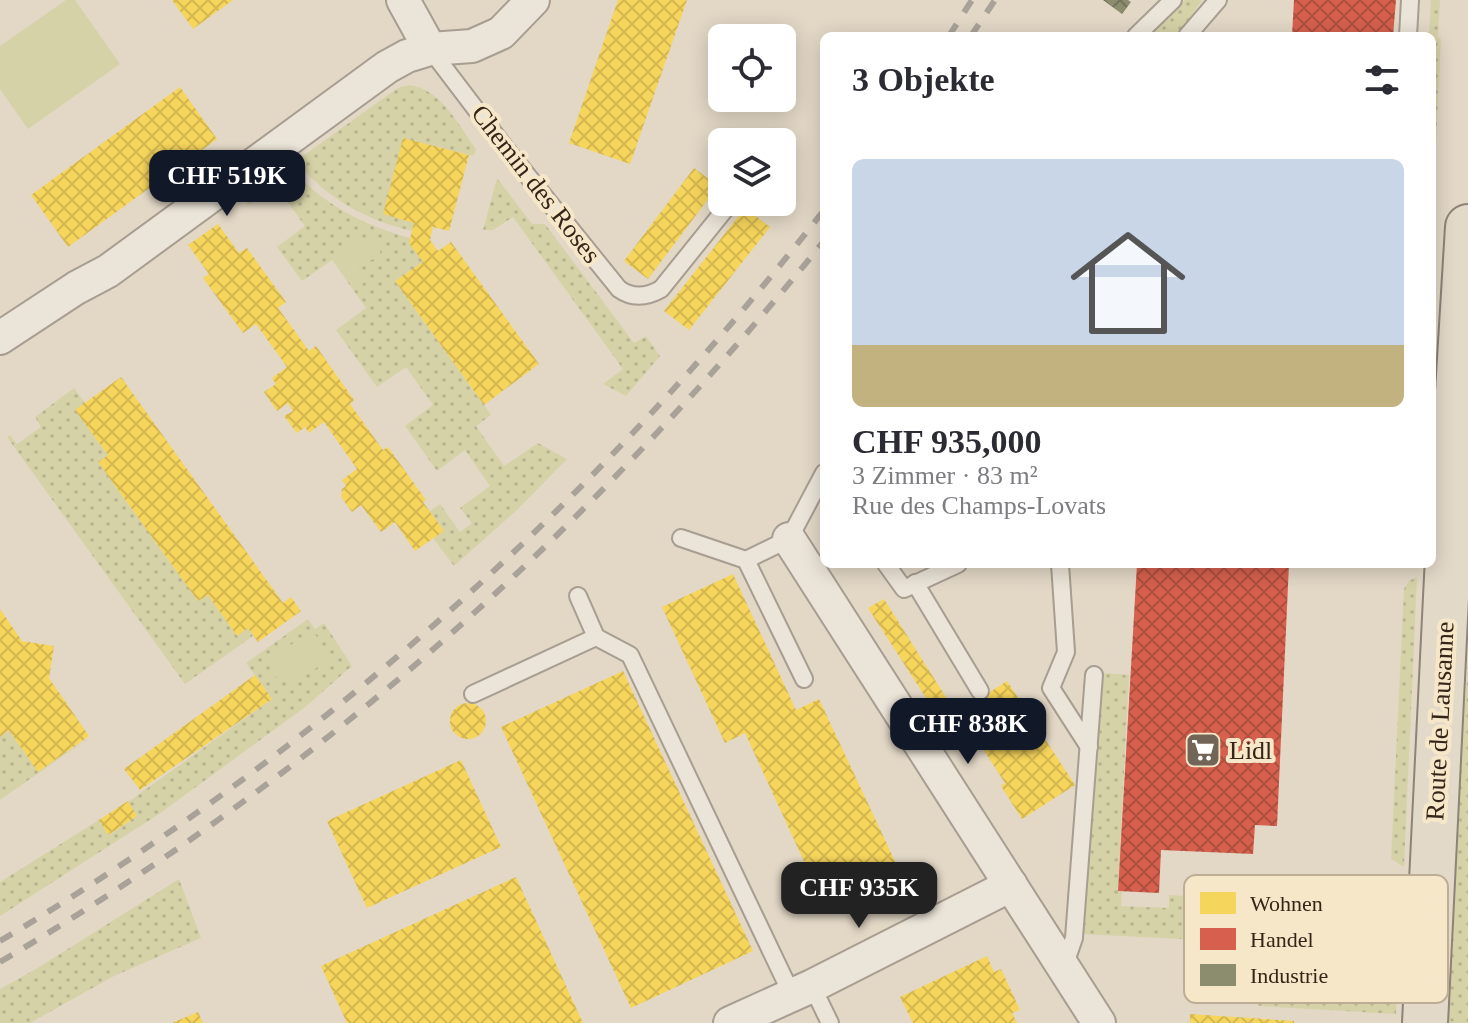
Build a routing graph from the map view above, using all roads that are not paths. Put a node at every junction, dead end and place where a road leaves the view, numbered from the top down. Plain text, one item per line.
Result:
1 (403, 0) edge
2 (533, 0) edge
3 (1173, 0) edge
4 (1218, 0) edge
5 (1410, 0) edge
6 (1140, 32) edge
7 (1190, 32) edge
8 (1408, 32) edge
9 (430, 49) junction
10 (720, 216) edge
11 (1468, 227) edge
12 (0, 338) edge
13 (820, 482) edge
14 (681, 538) dead end
15 (789, 539) junction
16 (746, 560) junction
17 (889, 568) edge
18 (949, 568) edge
19 (1060, 568) edge
20 (915, 583) junction
21 (578, 596) dead end
22 (596, 637) junction
23 (1094, 675) dead end
24 (804, 679) dead end
25 (980, 691) dead end
26 (473, 694) dead end
27 (1089, 747) junction
28 (1431, 875) edge
29 (1011, 885) junction
30 (1064, 967) junction
31 (802, 990) junction
32 (1426, 1003) edge
33 (1090, 1020) edge
34 (730, 1023) edge
35 (830, 1023) edge
36 (1425, 1023) edge

1 - 9 street
2 - 9 street
3 - 6 lane
4 - 7 lane
5 - 8 lane
9 - 10 lane, Chemin des Roses
9 - 12 street
11 - 28 main road, Route de Lausanne
13 - 15 lane
14 - 16 lane
15 - 16 lane
15 - 29 street
16 - 24 lane
17 - 20 lane
18 - 20 lane
19 - 27 lane
20 - 25 lane
21 - 22 lane
22 - 26 lane
22 - 31 lane
23 - 27 lane
27 - 30 lane
29 - 30 street
29 - 31 street
30 - 33 street
31 - 34 street
31 - 35 lane
32 - 36 main road, Route de Lausanne

